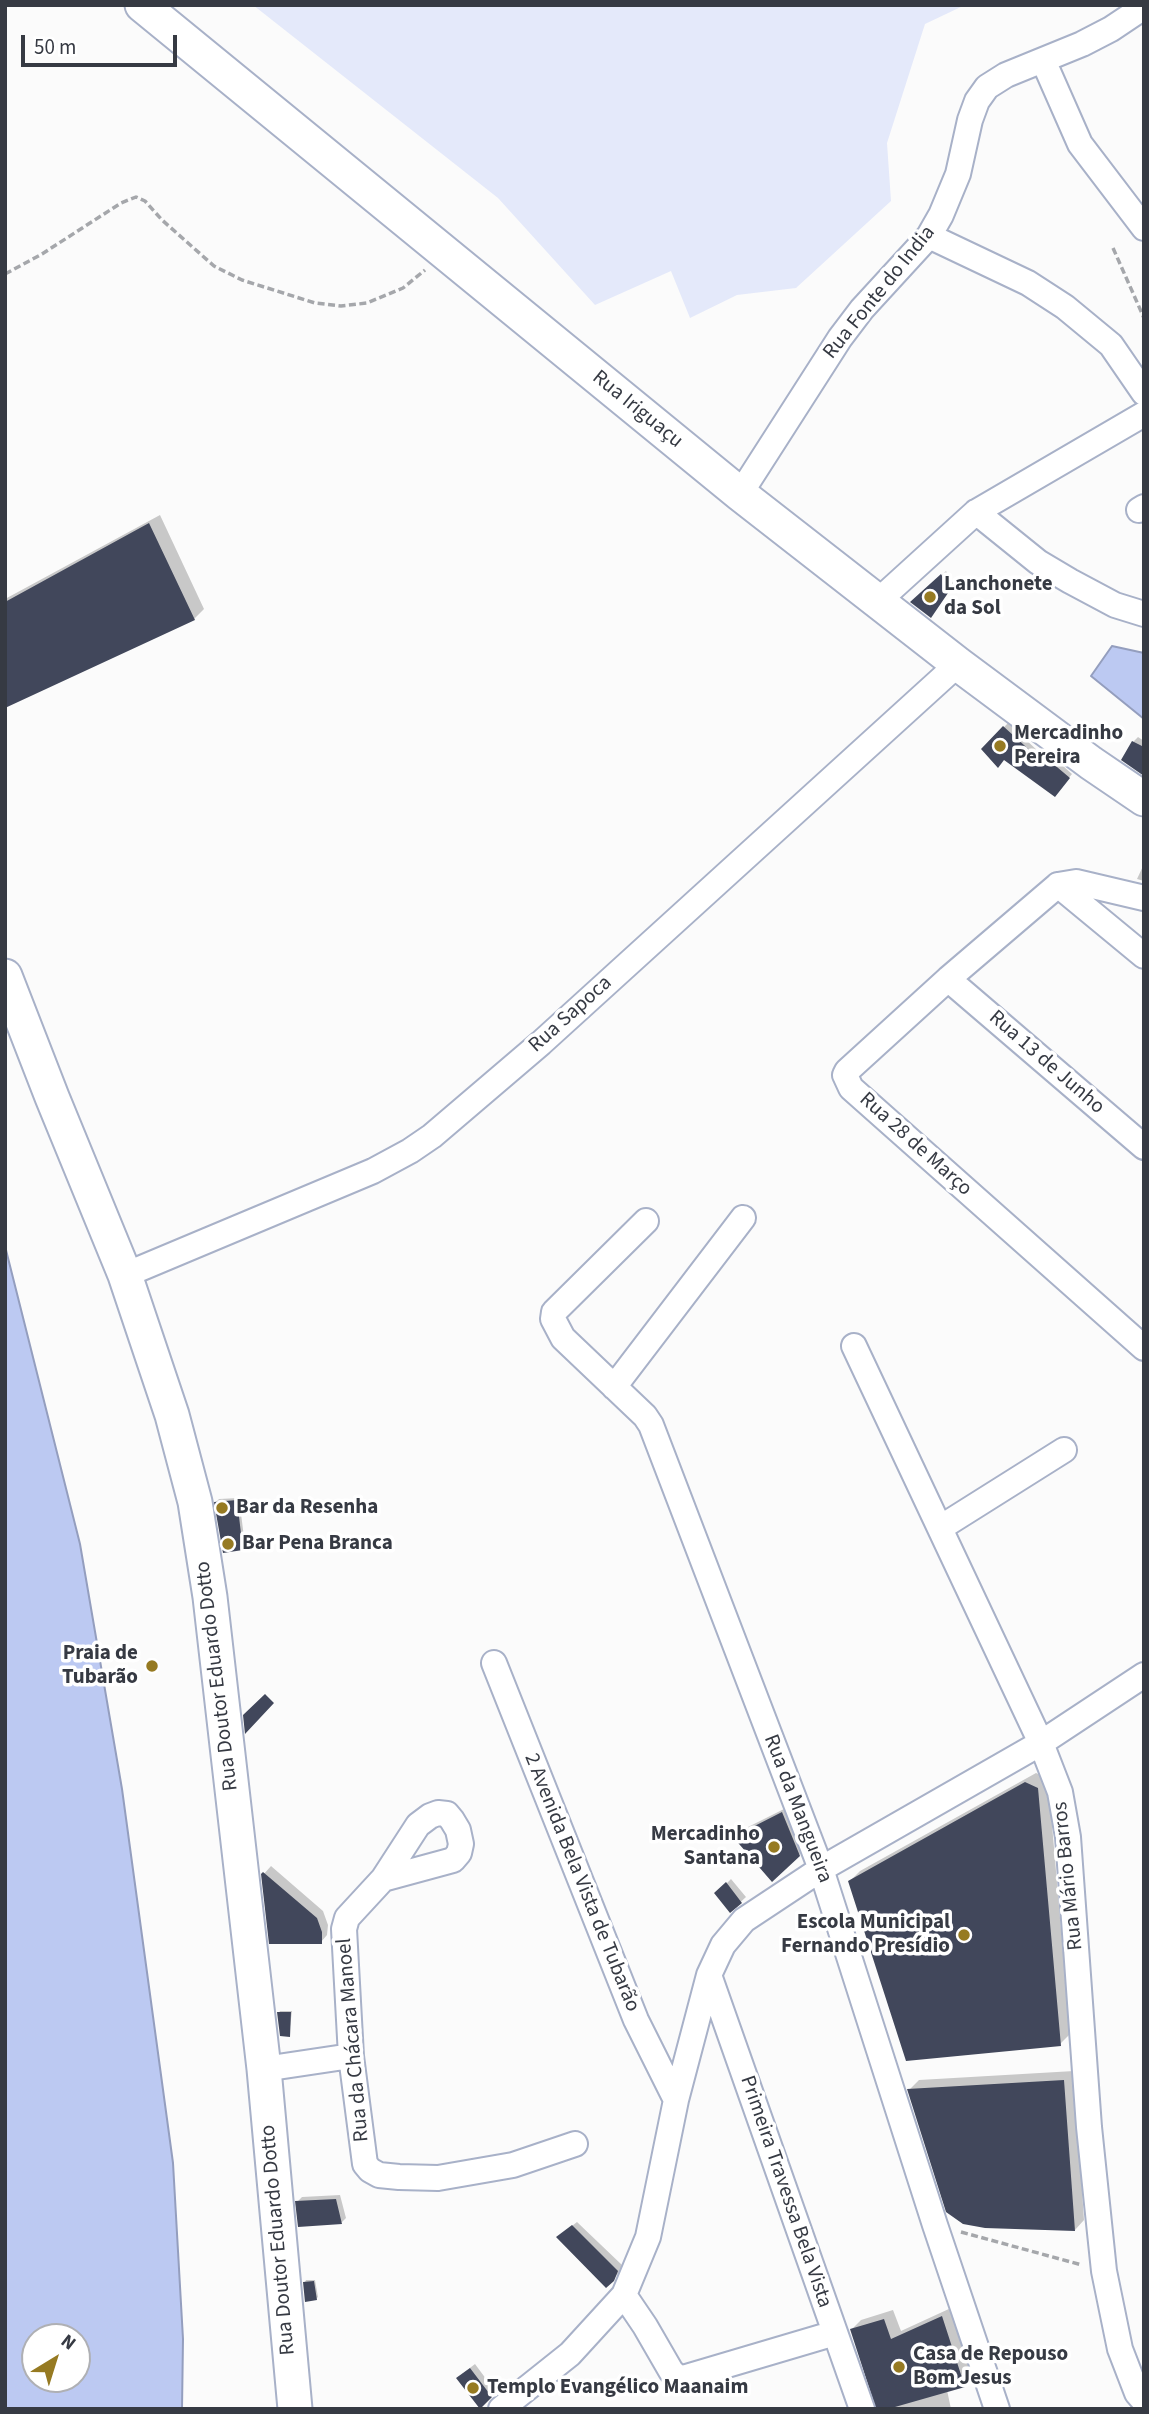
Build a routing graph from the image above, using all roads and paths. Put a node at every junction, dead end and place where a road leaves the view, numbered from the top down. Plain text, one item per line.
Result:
1 (142, 5) edge
2 (1144, 7) edge
3 (1043, 61) junction
4 (1144, 228) edge
5 (929, 236) junction
6 (1113, 248) dead end
7 (444, 254) junction
8 (5, 274) edge
9 (1144, 318) edge
10 (1144, 393) edge
11 (1144, 414) edge
12 (740, 494) junction
13 (976, 512) junction
14 (877, 602) junction
15 (1144, 614) edge
16 (958, 664) junction
17 (1144, 799) edge
18 (1058, 884) junction
19 (1144, 898) edge
20 (1144, 956) edge
21 (5, 976) edge
22 (948, 979) junction
23 (1144, 1147) edge
24 (743, 1218) dead end
25 (646, 1221) dead end
26 (125, 1275) junction
27 (854, 1346) dead end
28 (1144, 1348) edge
29 (614, 1387) junction
30 (1063, 1450) dead end
31 (940, 1528) junction
32 (494, 1663) dead end
33 (1144, 1675) edge
34 (1041, 1743) junction
35 (821, 1869) junction
36 (383, 1879) dead end
37 (709, 1975) junction
38 (351, 2056) junction
39 (264, 2069) junction
40 (676, 2100) junction
41 (575, 2144) dead end
42 (935, 2225) junction
43 (1104, 2271) junction
44 (624, 2295) junction
45 (835, 2333) junction
46 (1144, 2401) edge
47 (295, 2409) edge
48 (500, 2409) edge
49 (862, 2409) edge
50 (997, 2409) edge

1 - 7 main road, Rua Iriguaçu
2 - 3 street, Rua Fonte do India
3 - 4 street
3 - 5 street, Rua Fonte do India
5 - 10 street
5 - 12 street, Rua Fonte do India
6 - 9 path
7 - 8 path
7 - 12 main road, Rua Iriguaçu
11 - 13 street
12 - 14 main road, Rua Iriguaçu
13 - 14 street
13 - 15 street
14 - 16 main road, Rua Iriguaçu
16 - 17 main road, Rua Iriguaçu
16 - 26 street, Rua Sapoca
18 - 19 street
18 - 20 street
18 - 22 street, Rua 28 de Março
21 - 26 main road, Rua Doutor Eduardo Dotto
22 - 23 street, Rua 13 de Junho
22 - 28 street, Rua 28 de Março
24 - 29 street
25 - 29 street
26 - 39 main road, Rua Doutor Eduardo Dotto
27 - 31 street, Rua Mário Barros
29 - 35 street, Rua da Mangueira
30 - 31 street
31 - 34 street, Rua Mário Barros
32 - 40 street, 2 Avenida Bela Vista de Tubarão
33 - 34 street
34 - 35 street
34 - 43 street, Rua Mário Barros
35 - 37 street
35 - 42 street, Rua da Mangueira
36 - 38 street, Rua da Chácara Manoel
37 - 40 street
37 - 45 street, Primeira Travessa Bela Vista
38 - 39 street
38 - 41 street, Rua da Chácara Manoel
39 - 47 main road, Rua Doutor Eduardo Dotto
40 - 44 street
42 - 43 path
42 - 50 street, Rua da Mangueira
43 - 46 street, Rua Mário Barros
44 - 45 street
44 - 48 street
45 - 49 street, Primeira Travessa Bela Vista

